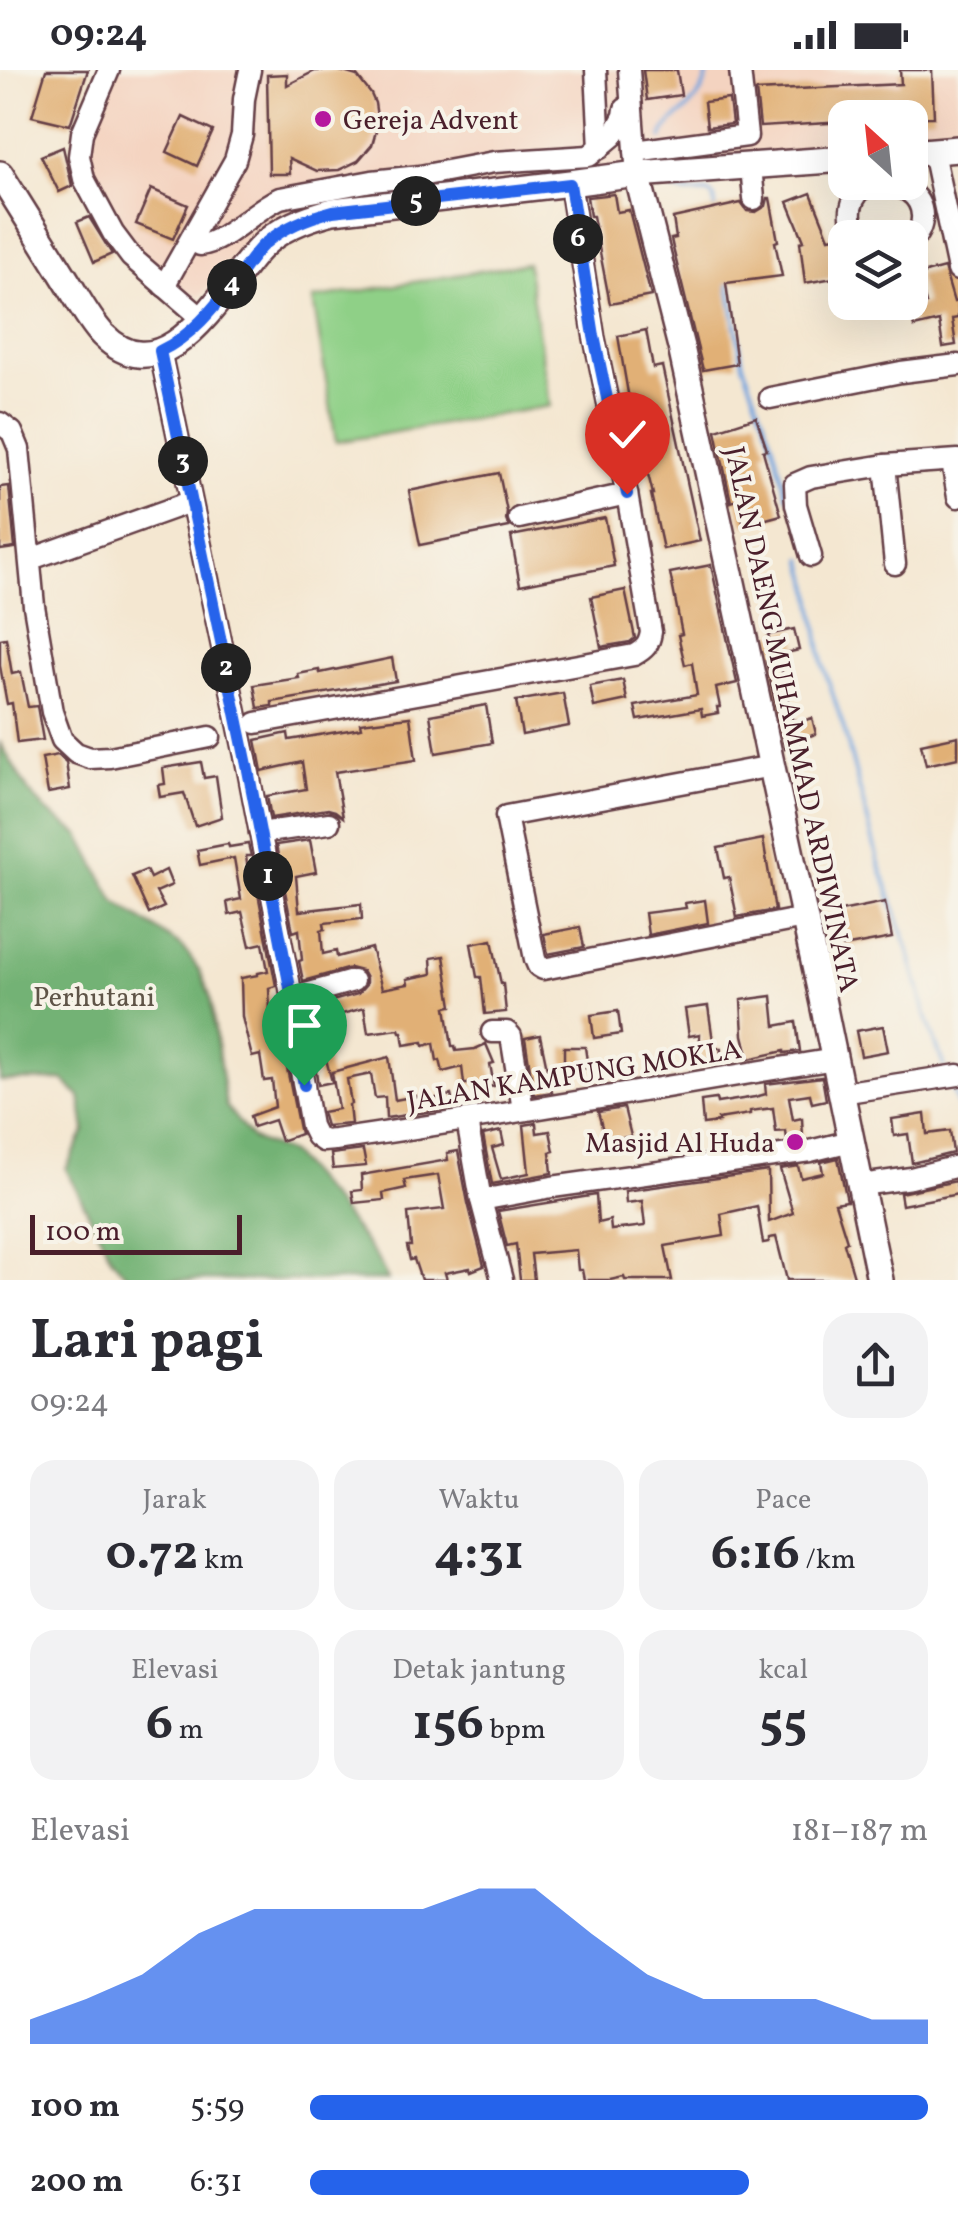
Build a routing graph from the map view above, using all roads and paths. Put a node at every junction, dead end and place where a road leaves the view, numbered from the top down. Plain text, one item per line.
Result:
1 (109, 70) edge
2 (250, 70) edge
3 (596, 70) edge
4 (628, 70) edge
5 (740, 70) edge
6 (629, 109) junction
7 (598, 110) junction
8 (600, 148) junction
9 (934, 151) edge
10 (828, 160) edge
11 (636, 162) junction
12 (751, 166) junction
13 (0, 174) edge
14 (570, 184) junction
15 (754, 200) dead end
16 (191, 239) junction
17 (958, 270) edge
18 (164, 286) junction
19 (204, 320) junction
20 (160, 351) junction
21 (958, 365) edge
22 (770, 398) dead end
23 (0, 423) edge
24 (955, 461) edge
25 (884, 465) junction
26 (627, 494) junction
27 (958, 498) edge
28 (190, 502) junction
29 (519, 518) dead end
30 (810, 556) dead end
31 (31, 560) junction
32 (894, 564) dead end
33 (256, 723) dead end
34 (210, 737) dead end
35 (772, 766) junction
36 (329, 823) dead end
37 (260, 833) junction
38 (804, 918) junction
39 (353, 980) dead end
40 (292, 998) junction
41 (492, 1032) dead end
42 (834, 1059) junction
43 (958, 1075) edge
44 (841, 1093) junction
45 (523, 1110) junction
46 (467, 1121) junction
47 (851, 1142) junction
48 (958, 1166) edge
49 (861, 1185) junction
50 (481, 1200) junction
51 (502, 1280) edge
52 (880, 1280) edge

1 - 18 street
2 - 16 street
3 - 7 street
4 - 6 street
5 - 11 street
6 - 7 street
6 - 8 street
6 - 11 street
7 - 8 street
8 - 16 street
9 - 17 street
10 - 12 main road
11 - 12 main road
11 - 14 main road
11 - 35 main road, JALAN DAENG MUHAMMAD ARDIWINATA
12 - 15 street
13 - 20 main road
14 - 19 main road
14 - 26 street
16 - 18 street
18 - 19 street
19 - 20 main road
20 - 28 street
21 - 22 street
23 - 31 street
24 - 25 street
24 - 27 street
25 - 30 street
25 - 32 street
26 - 29 street
26 - 33 street
28 - 31 street
28 - 37 street
31 - 34 street
35 - 38 main road, JALAN DAENG MUHAMMAD ARDIWINATA
35 - 38 street
36 - 37 street
37 - 40 street
38 - 42 main road, JALAN DAENG MUHAMMAD ARDIWINATA
39 - 40 street
40 - 46 street, JALAN KAMPUNG MOKLA
41 - 45 street
42 - 44 main road, JALAN DAENG MUHAMMAD ARDIWINATA
42 - 45 street, JALAN KAMPUNG MOKLA
43 - 44 street
44 - 47 main road, JALAN DAENG MUHAMMAD ARDIWINATA
45 - 46 street, JALAN KAMPUNG MOKLA
46 - 50 street
47 - 49 main road, JALAN DAENG MUHAMMAD ARDIWINATA
47 - 50 street
48 - 49 street
49 - 52 main road, JALAN DAENG MUHAMMAD ARDIWINATA
50 - 51 street

